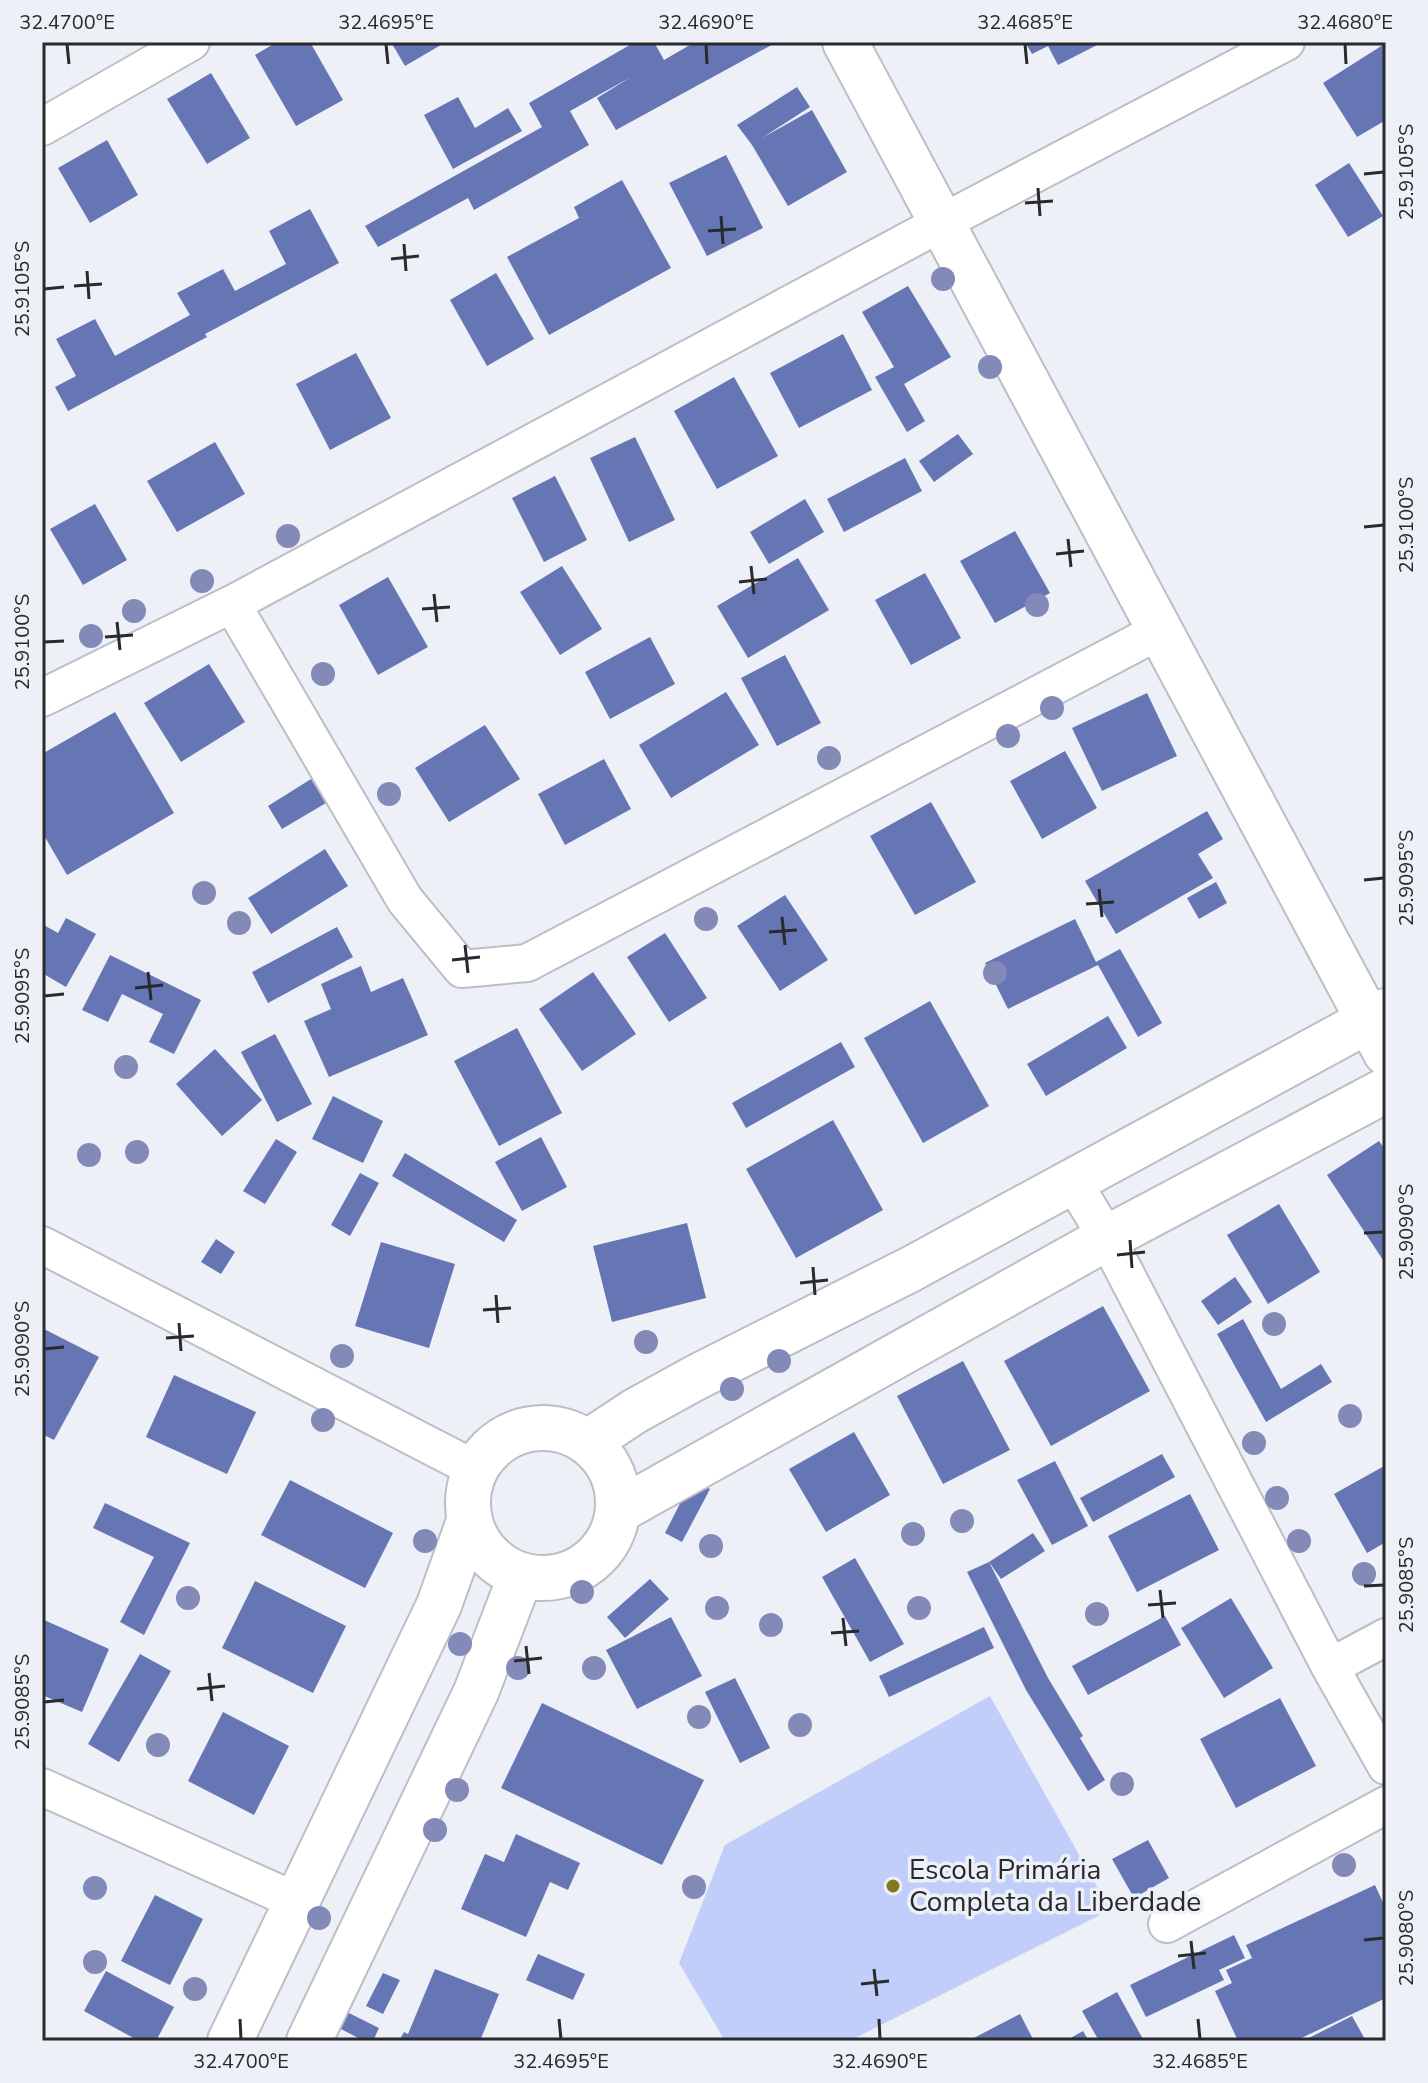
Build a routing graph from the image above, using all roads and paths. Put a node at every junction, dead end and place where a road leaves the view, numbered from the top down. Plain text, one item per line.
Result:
1 (191, 42) edge
2 (845, 42) edge
3 (1286, 42) edge
4 (152, 52) edge
5 (42, 127) edge
6 (941, 223) junction
7 (232, 604) junction
8 (1159, 631) junction
9 (42, 698) edge
10 (1380, 1028) edge
11 (1386, 1090) edge
12 (1072, 1180) junction
13 (1107, 1238) junction
14 (42, 1245) edge
15 (588, 1442) junction
16 (475, 1469) junction
17 (618, 1511) junction
18 (469, 1521) junction
19 (521, 1575) junction
20 (1386, 1637) edge
21 (1330, 1667) junction
22 (1386, 1766) edge
23 (42, 1787) edge
24 (1386, 1805) edge
25 (296, 1901) junction
26 (1167, 1924) dead end
27 (230, 2041) edge
28 (309, 2041) edge

1 - 4 street
2 - 6 street
3 - 6 street
4 - 5 street
6 - 7 street
6 - 8 street
7 - 8 street
7 - 9 street
8 - 10 street
10 - 12 street
11 - 13 street
12 - 13 street
12 - 15 street
13 - 17 street
13 - 21 street
14 - 16 street
15 - 16 street
15 - 17 street
16 - 18 street
17 - 19 street
18 - 19 street
18 - 25 street
19 - 28 street
20 - 21 street
21 - 22 street
23 - 25 street
24 - 26 street
25 - 27 street

